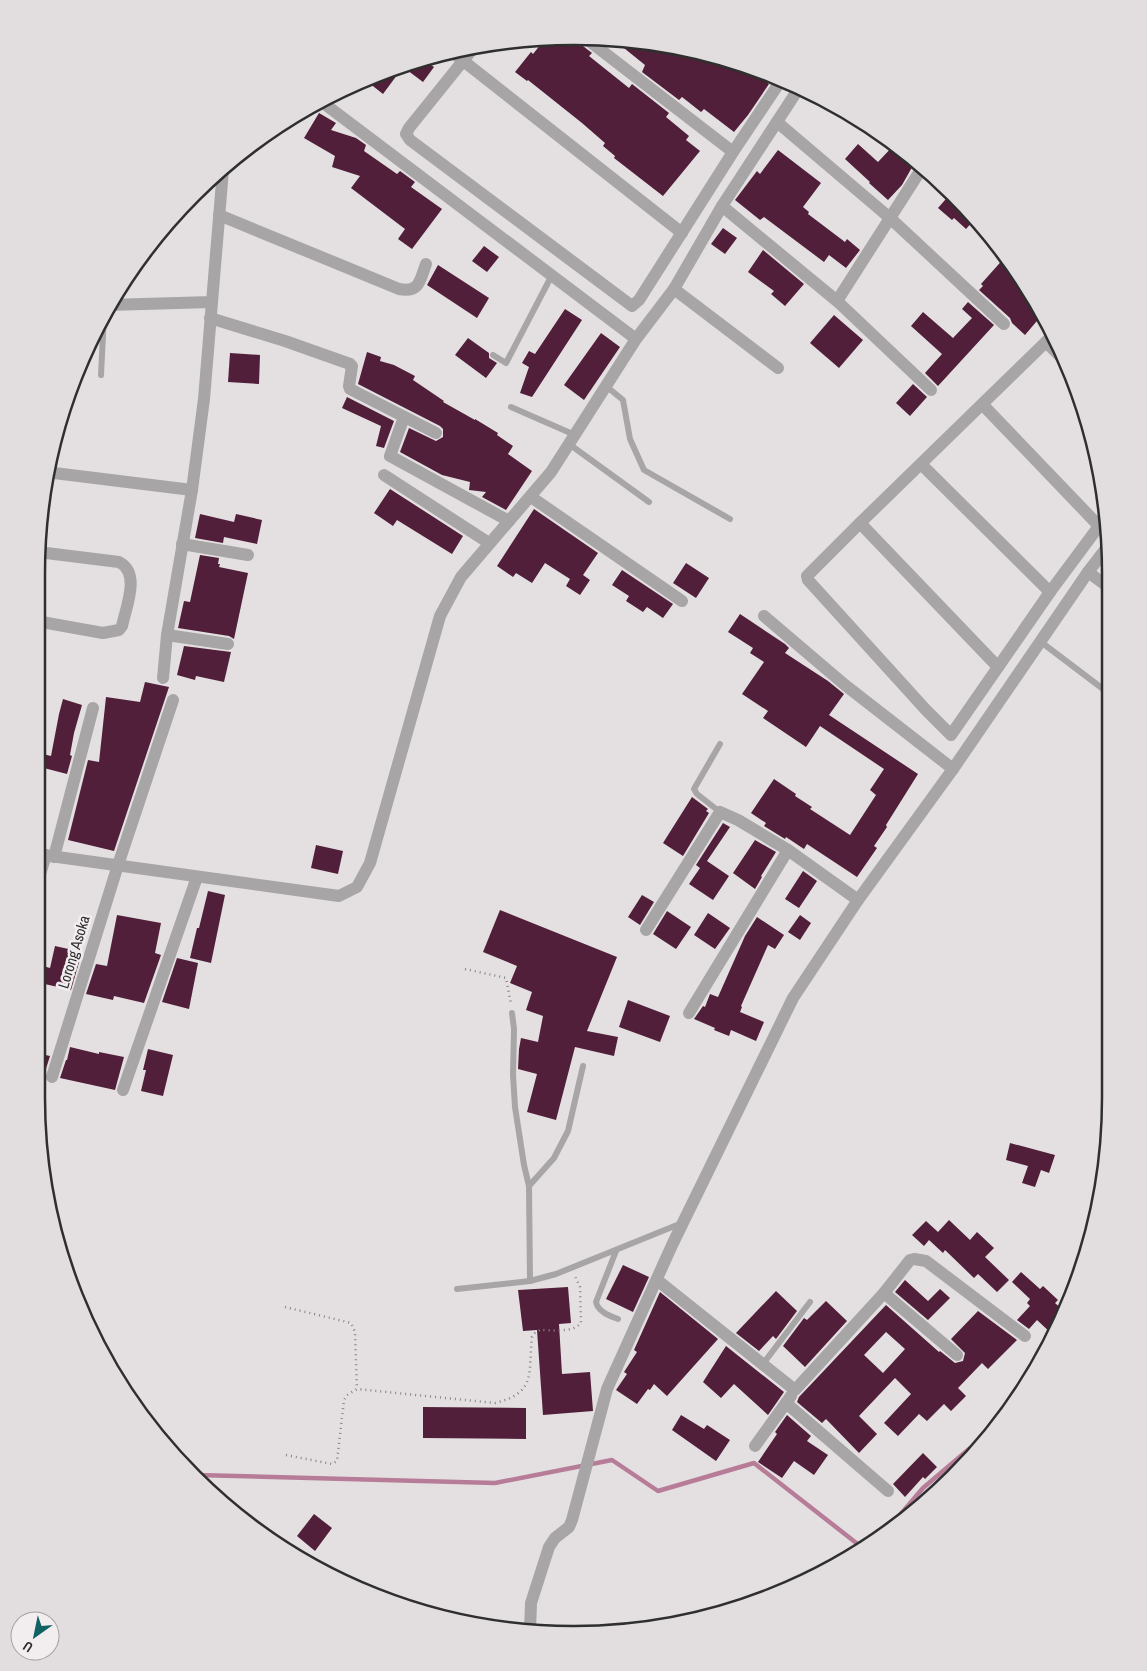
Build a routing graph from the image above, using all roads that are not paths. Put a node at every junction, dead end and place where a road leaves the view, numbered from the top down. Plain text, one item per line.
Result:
1 (595, 46) edge
2 (467, 56) edge
3 (459, 58) edge
4 (463, 61) junction
5 (777, 86) edge
6 (795, 94) edge
7 (328, 106) edge
8 (777, 122) junction
9 (733, 152) junction
10 (919, 173) edge
11 (222, 179) edge
12 (722, 206) junction
13 (218, 215) junction
14 (890, 218) junction
15 (682, 233) junction
16 (426, 264) dead end
17 (552, 275) junction
18 (674, 289) junction
19 (837, 301) junction
20 (212, 302) junction
21 (118, 306) edge
22 (210, 318) junction
23 (1004, 324) dead end
24 (103, 335) edge
25 (636, 339) junction
26 (1047, 341) edge
27 (493, 355) dead end
28 (778, 368) dead end
29 (100, 375) dead end
30 (606, 386) junction
31 (931, 390) dead end
32 (982, 404) junction
33 (511, 407) dead end
34 (404, 417) junction
35 (436, 433) dead end
36 (572, 439) junction
37 (921, 464) junction
38 (55, 473) edge
39 (384, 475) dead end
40 (192, 490) junction
41 (531, 497) junction
42 (649, 502) dead end
43 (730, 518) dead end
44 (509, 521) junction
45 (860, 523) junction
46 (489, 543) junction
47 (182, 544) junction
48 (46, 553) edge
49 (248, 555) dead end
50 (1101, 555) edge
51 (1088, 572) junction
52 (1102, 582) edge
53 (1050, 592) junction
54 (682, 601) dead end
55 (764, 616) dead end
56 (45, 623) edge
57 (167, 635) junction
58 (1041, 642) junction
59 (228, 644) dead end
60 (998, 667) junction
61 (163, 678) dead end
62 (1102, 688) edge
63 (173, 700) dead end
64 (92, 708) dead end
65 (720, 744) dead end
66 (953, 770) junction
67 (720, 812) junction
68 (788, 850) junction
69 (45, 856) edge
70 (118, 866) junction
71 (197, 876) junction
72 (858, 900) junction
73 (646, 930) dead end
74 (512, 1013) road end
75 (689, 1013) dead end
76 (583, 1066) dead end
77 (52, 1077) dead end
78 (123, 1090) dead end
79 (529, 1186) junction
80 (683, 1222) junction
81 (616, 1251) junction
82 (657, 1280) junction
83 (530, 1281) junction
84 (457, 1289) dead end
85 (884, 1293) junction
86 (810, 1302) dead end
87 (618, 1319) dead end
88 (1025, 1336) dead end
89 (957, 1355) dead end
90 (763, 1364) junction
91 (795, 1390) junction
92 (786, 1403) junction
93 (755, 1446) dead end
94 (888, 1491) dead end
95 (530, 1624) edge

1 - 9 street
2 - 4 street
3 - 4 street
4 - 15 street
4 - 15 street
5 - 9 street
6 - 8 street
7 - 17 street
8 - 12 street
8 - 14 street
9 - 15 street
10 - 14 street
11 - 13 street
12 - 18 street
12 - 19 street
13 - 16 street
13 - 20 street
14 - 19 street
14 - 23 street
17 - 25 street
17 - 27 lane
18 - 25 street
18 - 28 street
19 - 31 street
20 - 21 street
20 - 22 street
22 - 34 street
22 - 40 street
24 - 29 lane
25 - 30 street
26 - 32 street
30 - 36 street
30 - 43 lane
32 - 37 street
32 - 53 street
33 - 36 lane
34 - 35 street
34 - 44 street
36 - 41 street
36 - 42 lane
37 - 45 street
37 - 53 street
38 - 40 street
39 - 46 street
40 - 47 street
41 - 44 street
41 - 54 street
44 - 46 street
45 - 60 street
45 - 60 street
46 - 71 street
47 - 49 street
47 - 57 street
48 - 56 street
50 - 51 street
51 - 52 street
51 - 58 street
53 - 60 street
55 - 66 street
57 - 59 street
57 - 61 street
58 - 62 lane
58 - 66 street
63 - 70 street, Lorong Asoka
64 - 69 street
65 - 67 lane
66 - 72 street
67 - 68 street
67 - 73 street
68 - 72 street
68 - 75 street
69 - 70 street
70 - 71 street
70 - 77 street, Lorong Asoka
71 - 78 street
72 - 80 street
74 - 79 lane
76 - 79 lane
79 - 83 lane
80 - 81 lane
80 - 82 street
81 - 83 lane
81 - 87 lane
82 - 90 street
82 - 95 street
83 - 84 lane
85 - 88 street
85 - 89 street
85 - 91 street
86 - 90 lane
90 - 91 street
91 - 92 street
92 - 93 street
92 - 94 street

